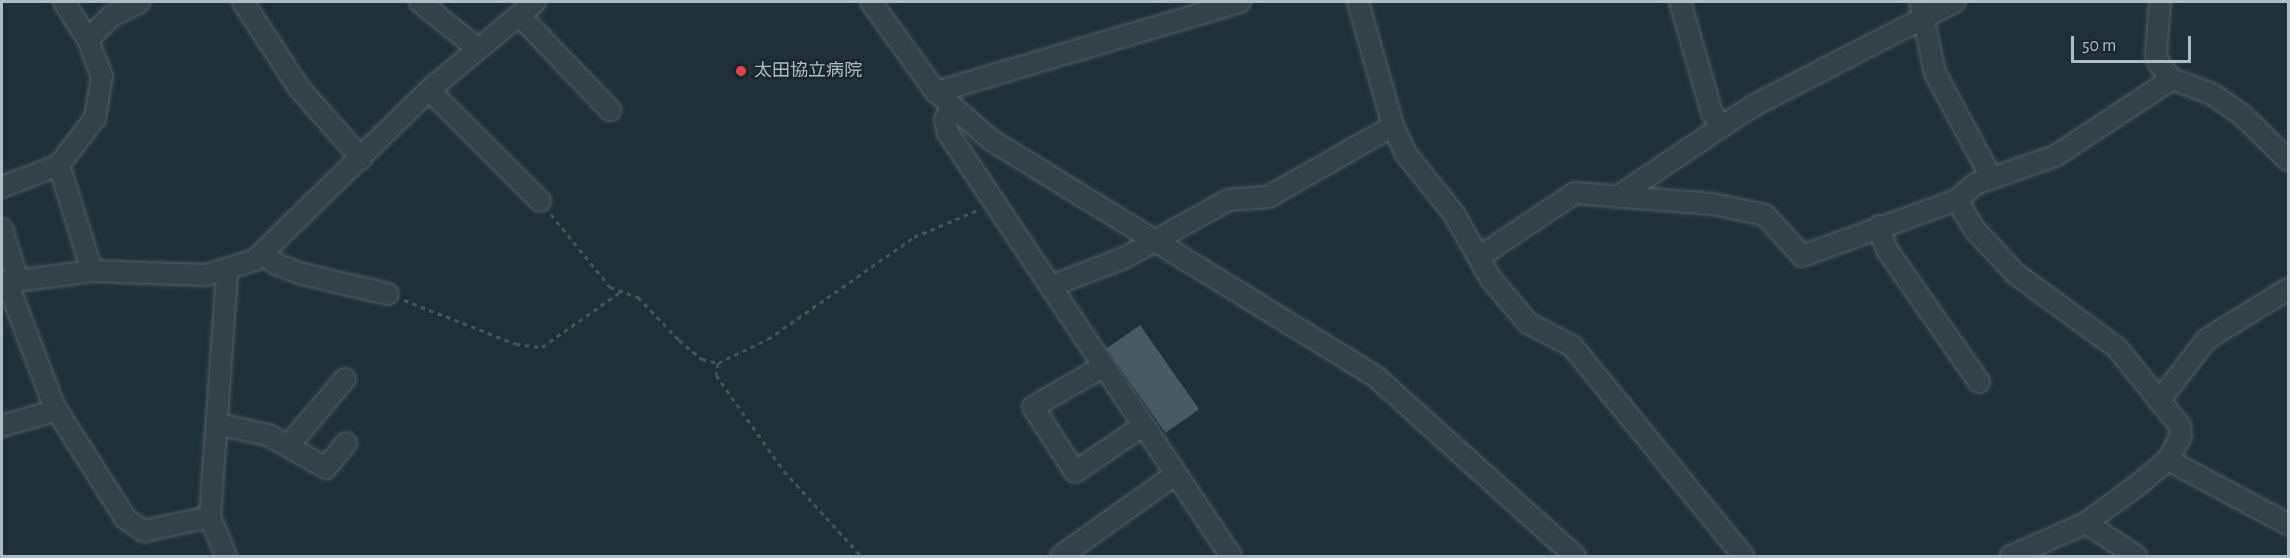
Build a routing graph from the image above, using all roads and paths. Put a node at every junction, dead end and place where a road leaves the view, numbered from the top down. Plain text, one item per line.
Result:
1 (64, 2) edge
2 (139, 2) edge
3 (243, 2) edge
4 (420, 2) edge
5 (535, 2) edge
6 (871, 2) edge
7 (1240, 2) edge
8 (1358, 2) edge
9 (1680, 2) edge
10 (1954, 2) edge
11 (2160, 2) edge
12 (1220, 4) edge
13 (1922, 9) edge
14 (519, 15) junction
15 (88, 40) junction
16 (478, 49) junction
17 (2172, 79) junction
18 (429, 90) junction
19 (936, 92) junction
20 (951, 107) junction
21 (610, 110) dead end
22 (1720, 125) junction
23 (1393, 126) junction
24 (2286, 151) edge
25 (361, 158) junction
26 (59, 165) junction
27 (1991, 177) junction
28 (2, 187) edge
29 (1617, 197) junction
30 (1957, 200) junction
31 (540, 201) joint
32 (998, 206) junction
33 (1879, 226) junction
34 (2, 229) edge
35 (1154, 239) junction
36 (264, 254) junction
37 (1479, 257) junction
38 (92, 271) junction
39 (227, 272) junction
40 (9, 282) edge
41 (1051, 286) junction
42 (624, 289) junction
43 (2289, 289) edge
44 (388, 294) joint
45 (718, 363) junction
46 (1104, 366) junction
47 (345, 379) dead end
48 (1979, 381) dead end
49 (2159, 401) junction
50 (57, 410) junction
51 (218, 424) junction
52 (1144, 425) junction
53 (2, 426) edge
54 (346, 443) dead end
55 (288, 446) junction
56 (2168, 460) junction
57 (1176, 474) junction
58 (210, 517) junction
59 (2086, 522) junction
60 (2289, 524) edge
61 (226, 556) edge
62 (861, 556) edge
63 (1061, 556) edge
64 (1231, 556) edge
65 (1575, 556) edge
66 (1743, 556) edge
67 (2011, 556) edge
68 (2136, 556) edge

1 - 15 street
2 - 15 street
3 - 25 street
4 - 16 street
5 - 14 street
6 - 19 street
7 - 12 street
8 - 23 street
9 - 22 street
10 - 13 street
11 - 17 street
12 - 19 street
13 - 22 street
13 - 27 street
14 - 16 street
14 - 21 street
15 - 26 street
16 - 18 street
17 - 24 street
17 - 27 street
18 - 25 street
18 - 31 street
19 - 20 street
20 - 32 street
20 - 35 street
22 - 29 street
23 - 35 street
23 - 37 street
25 - 36 street
26 - 28 street
26 - 38 street
27 - 30 street
29 - 33 street
29 - 37 street
30 - 33 street
30 - 49 street
31 - 42 path
32 - 41 street
32 - 45 path
33 - 48 street
34 - 40 street
35 - 41 street
35 - 65 street
36 - 39 street
36 - 44 street
37 - 66 street
38 - 39 street
38 - 40 street
39 - 51 street
40 - 50 street
41 - 46 street
42 - 44 path
42 - 45 path
43 - 49 street
45 - 62 path
46 - 52 street
46 - 52 street
47 - 55 street
49 - 56 street
50 - 53 street
50 - 58 street
51 - 55 street
51 - 58 street
52 - 57 street
54 - 55 street
56 - 59 street
56 - 60 street
57 - 63 street
57 - 64 street
58 - 61 street
59 - 67 street
59 - 68 street

